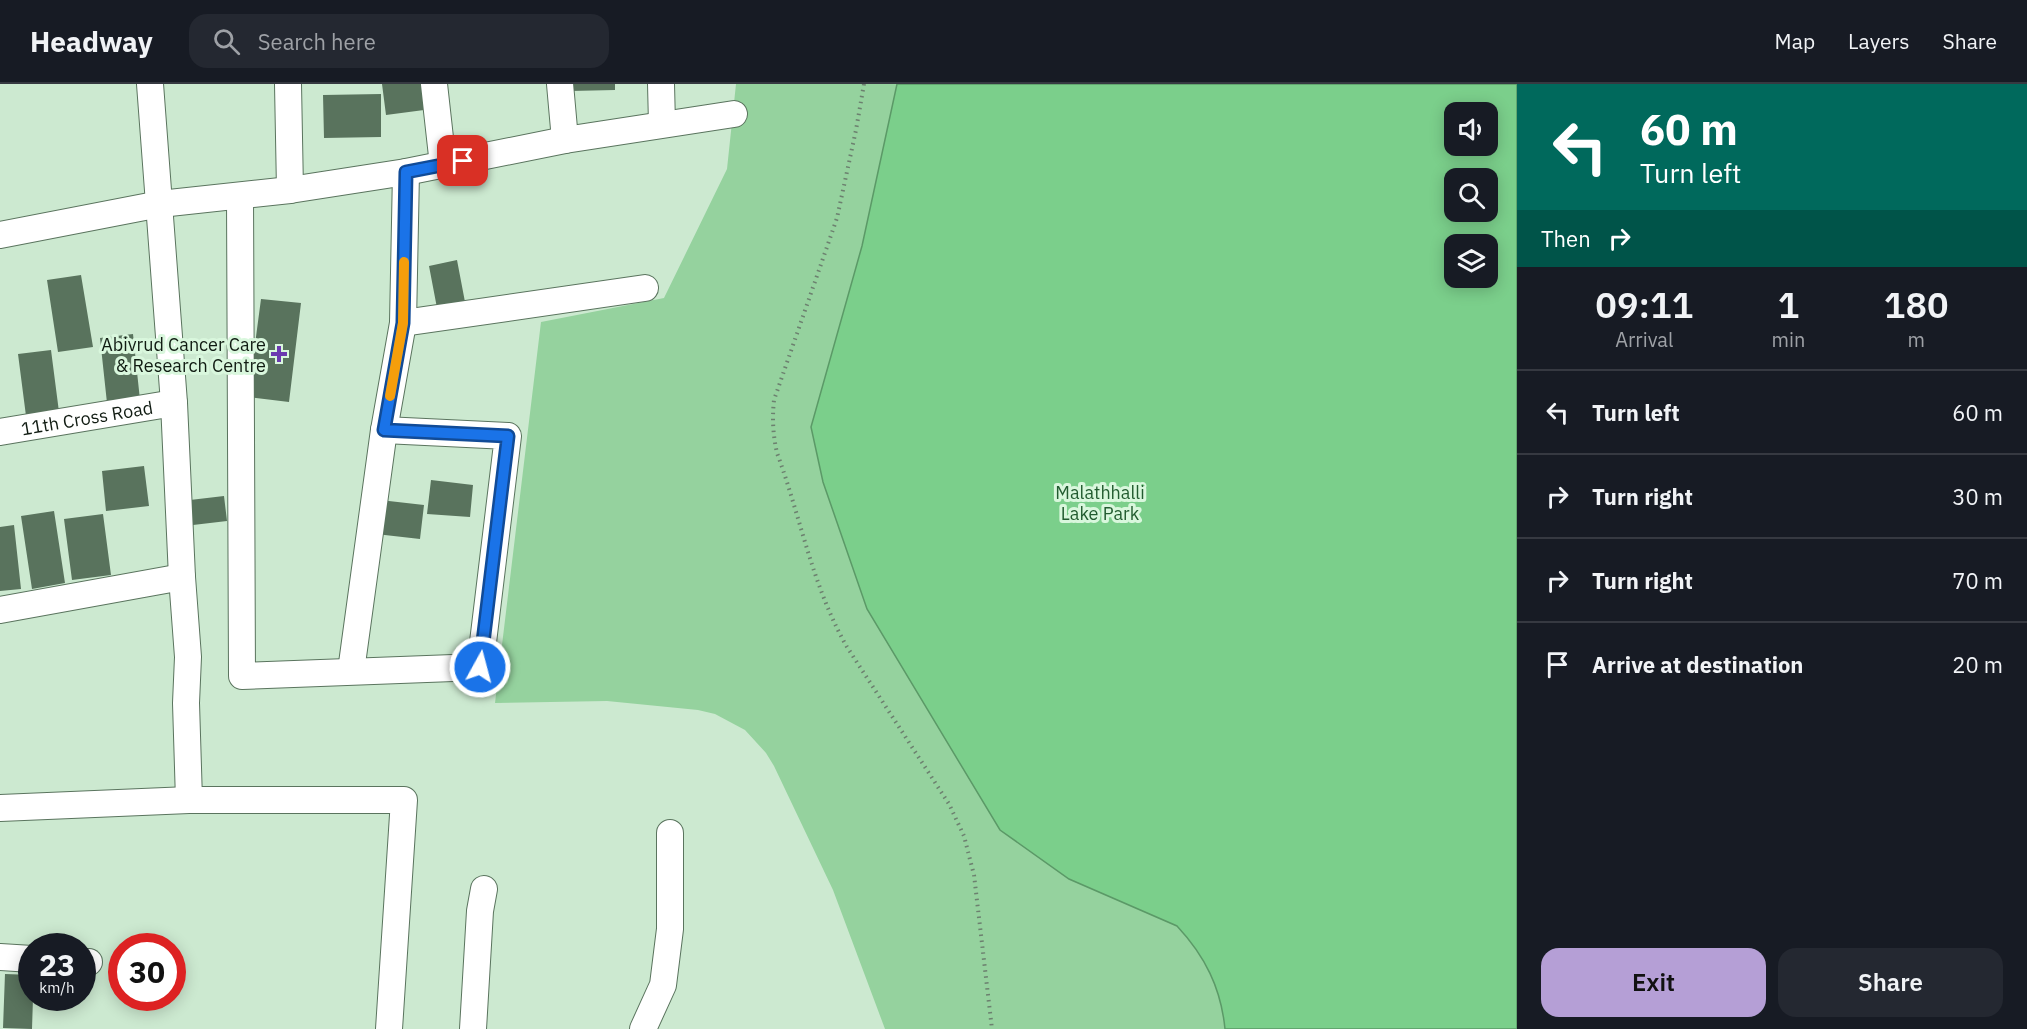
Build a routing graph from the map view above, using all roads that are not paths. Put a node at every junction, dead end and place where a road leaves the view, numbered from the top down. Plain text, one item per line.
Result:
1 (150, 84) edge
2 (288, 84) edge
3 (434, 84) edge
4 (560, 84) edge
5 (661, 84) edge
6 (734, 114) dead end
7 (662, 124) junction
8 (565, 140) junction
9 (443, 165) junction
10 (406, 172) junction
11 (290, 190) junction
12 (240, 196) junction
13 (160, 204) junction
14 (0, 236) edge
15 (645, 288) dead end
16 (403, 323) junction
17 (174, 403) junction
18 (384, 430) junction
19 (0, 432) edge
20 (182, 577) junction
21 (0, 609) edge
22 (351, 671) junction
23 (189, 800) junction
24 (0, 808) edge
25 (670, 833) dead end
26 (484, 889) dead end
27 (0, 957) edge
28 (18, 958) edge
29 (389, 1029) edge
30 (472, 1029) edge
31 (643, 1029) edge

1 - 13 street
2 - 11 street
3 - 9 street
4 - 8 street
5 - 7 street
6 - 7 street
7 - 8 street
8 - 9 street
9 - 10 street
10 - 11 street
10 - 16 street
11 - 12 street
12 - 13 street
12 - 22 street
13 - 14 street
13 - 17 street
15 - 16 street
16 - 18 street
17 - 19 street, 11th Cross Road
17 - 20 street
18 - 22 street
18 - 22 street
20 - 21 street
20 - 23 street
23 - 24 street
23 - 29 street
25 - 31 street
26 - 30 street
27 - 28 street

